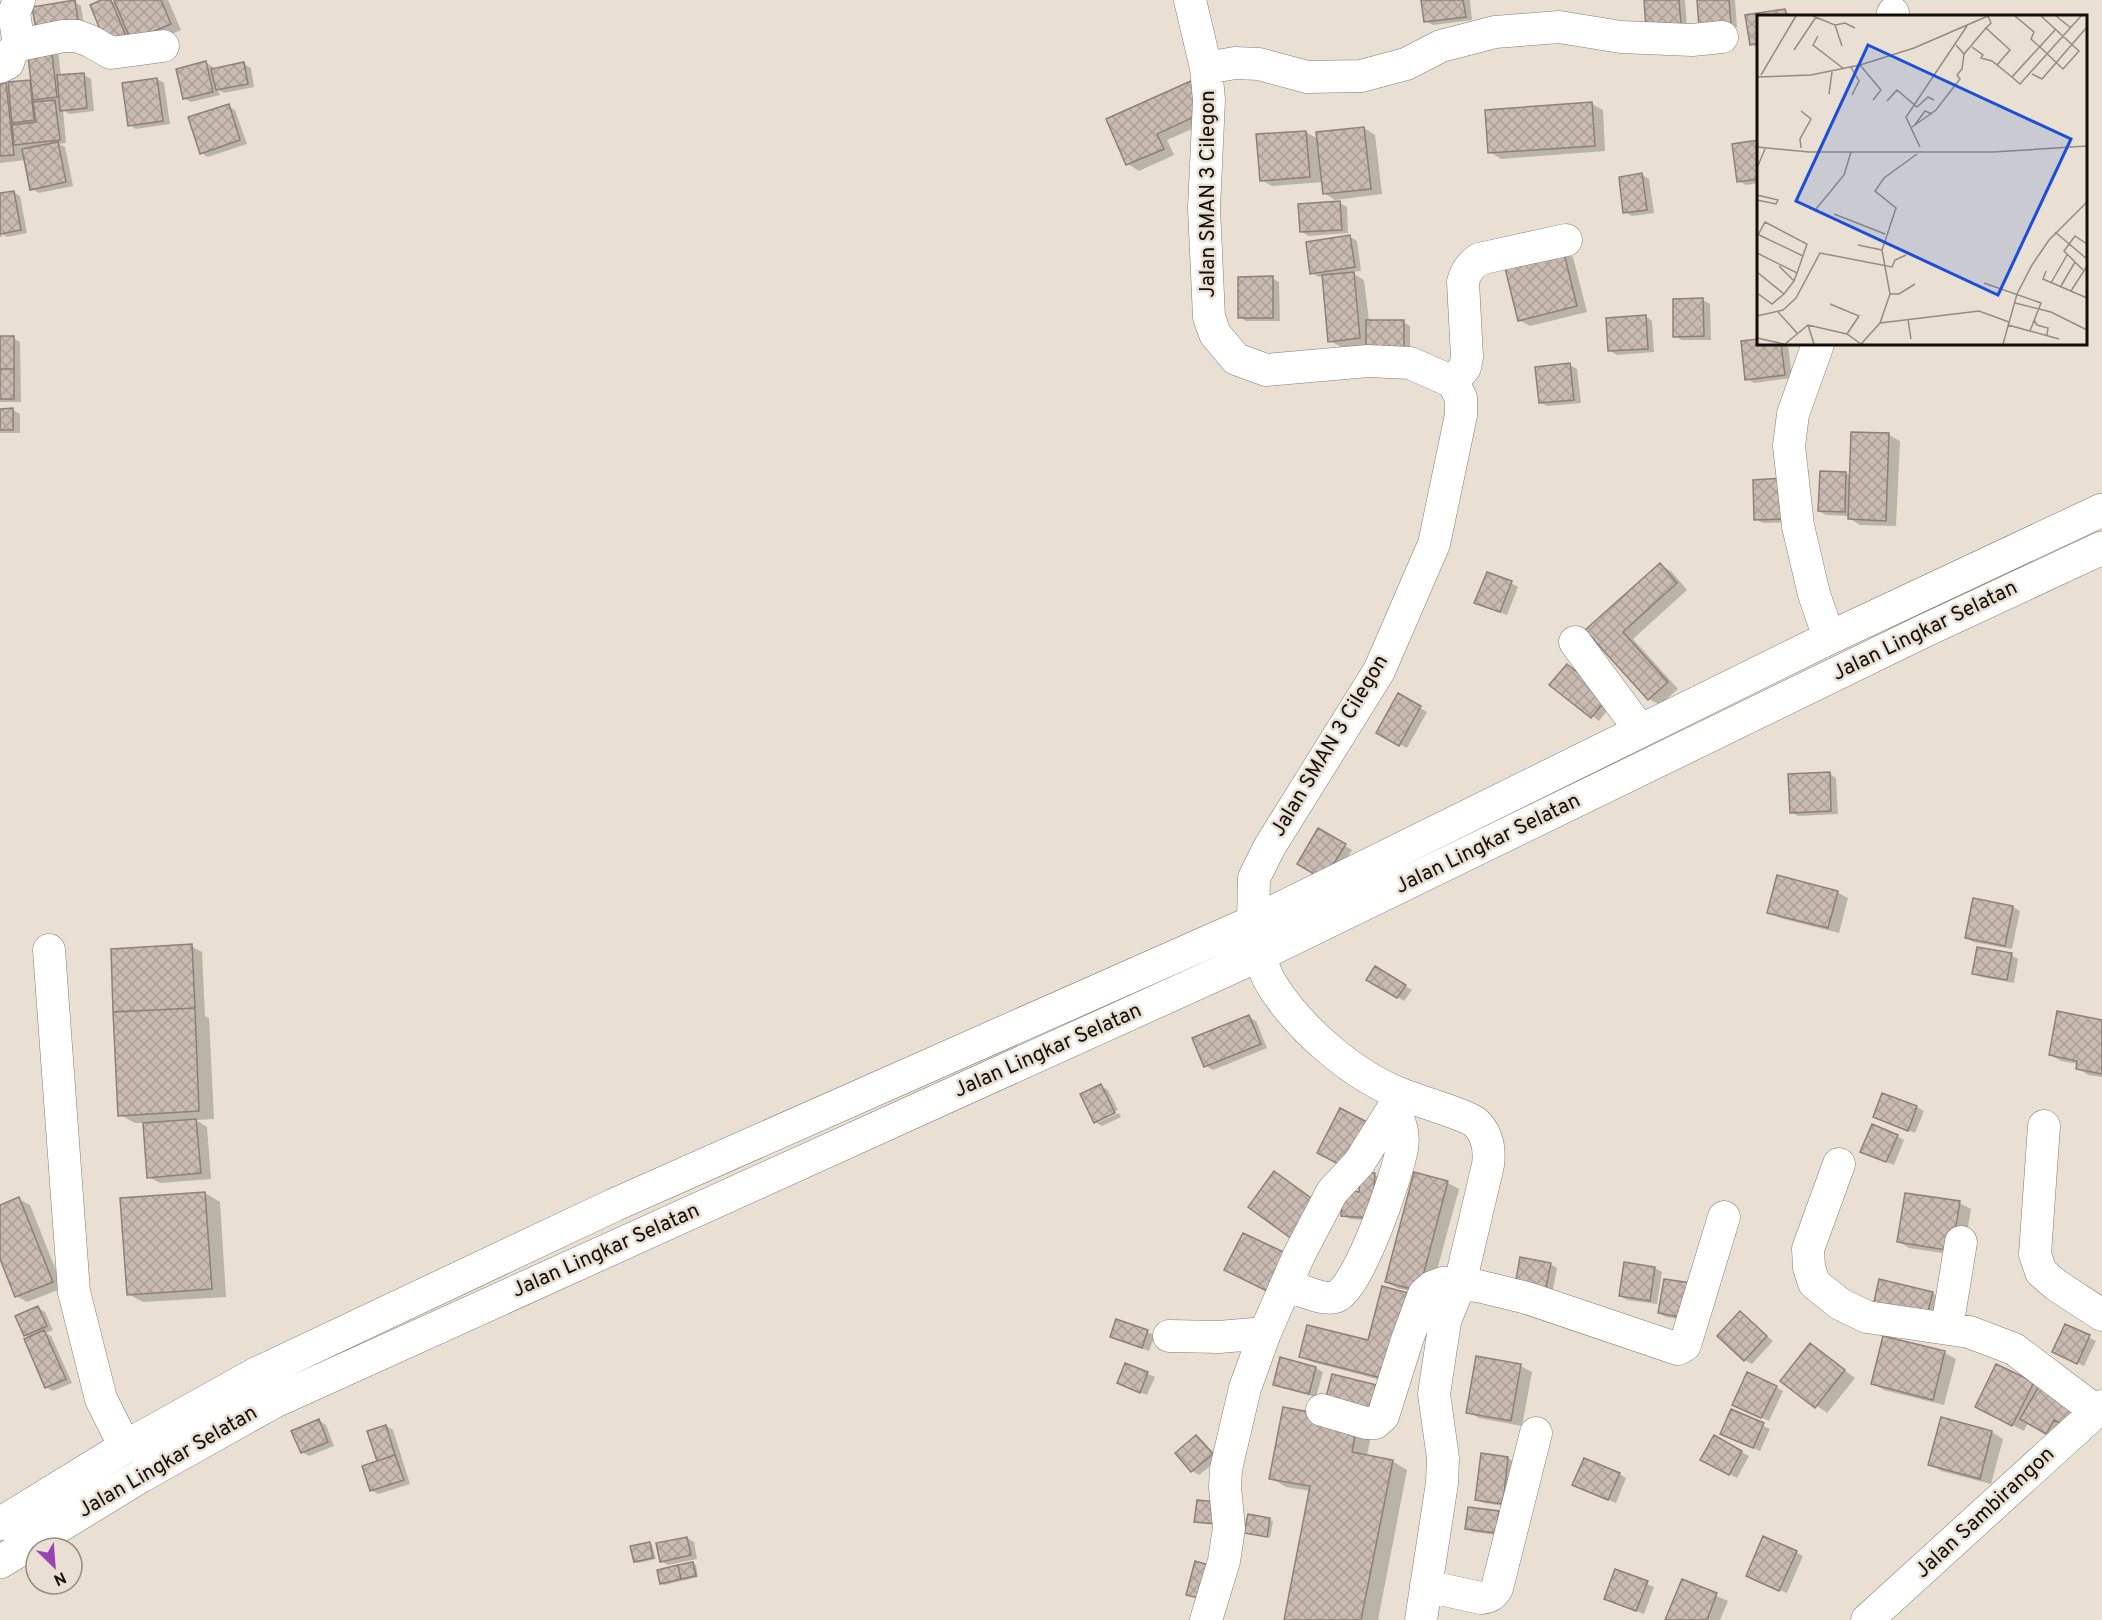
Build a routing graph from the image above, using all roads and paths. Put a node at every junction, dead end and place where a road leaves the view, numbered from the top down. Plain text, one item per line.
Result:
1 (19, 0) edge
2 (1190, 0) edge
3 (1722, 37) dead end
4 (163, 46) dead end
5 (9, 56) edge
6 (1206, 68) junction
7 (1566, 240) dead end
8 (1818, 345) edge
9 (1453, 382) junction
10 (2102, 510) edge
11 (2102, 548) edge
12 (1829, 638) junction
13 (1575, 642) dead end
14 (1641, 731) junction
15 (1252, 922) junction
16 (49, 950) dead end
17 (1259, 955) junction
18 (1397, 1101) junction
19 (2044, 1126) dead end
20 (1839, 1164) dead end
21 (1724, 1217) dead end
22 (1961, 1242) dead end
23 (1460, 1284) junction
24 (1286, 1285) junction
25 (2102, 1315) edge
26 (1947, 1328) junction
27 (1265, 1333) junction
28 (1169, 1336) dead end
29 (2099, 1408) edge
30 (1322, 1410) dead end
31 (1536, 1433) dead end
32 (125, 1448) junction
33 (0, 1524) edge
34 (0, 1562) edge
35 (1426, 1586) junction
36 (1206, 1620) edge
37 (1421, 1620) edge
38 (1867, 1620) edge

1 - 5 street
2 - 6 street, Jalan SMAN 3 Cilegon
3 - 6 street
4 - 5 street
6 - 9 street, Jalan SMAN 3 Cilegon
7 - 9 street
8 - 12 street
9 - 15 street, Jalan SMAN 3 Cilegon
10 - 12 highway, Jalan Lingkar Selatan
11 - 17 highway, Jalan Lingkar Selatan
12 - 14 highway, Jalan Lingkar Selatan
13 - 14 street
14 - 15 highway, Jalan Lingkar Selatan
15 - 17 highway
15 - 32 highway, Jalan Lingkar Selatan
16 - 32 street
17 - 18 street
17 - 34 highway, Jalan Lingkar Selatan
18 - 23 street
18 - 24 street
18 - 24 street
19 - 25 street
20 - 26 street
21 - 23 street
22 - 26 street
23 - 30 street
23 - 35 street
24 - 27 street
26 - 29 street
27 - 28 street
27 - 36 street
29 - 38 street, Jalan Sambirangon
31 - 35 street
32 - 33 highway, Jalan Lingkar Selatan
35 - 37 street

